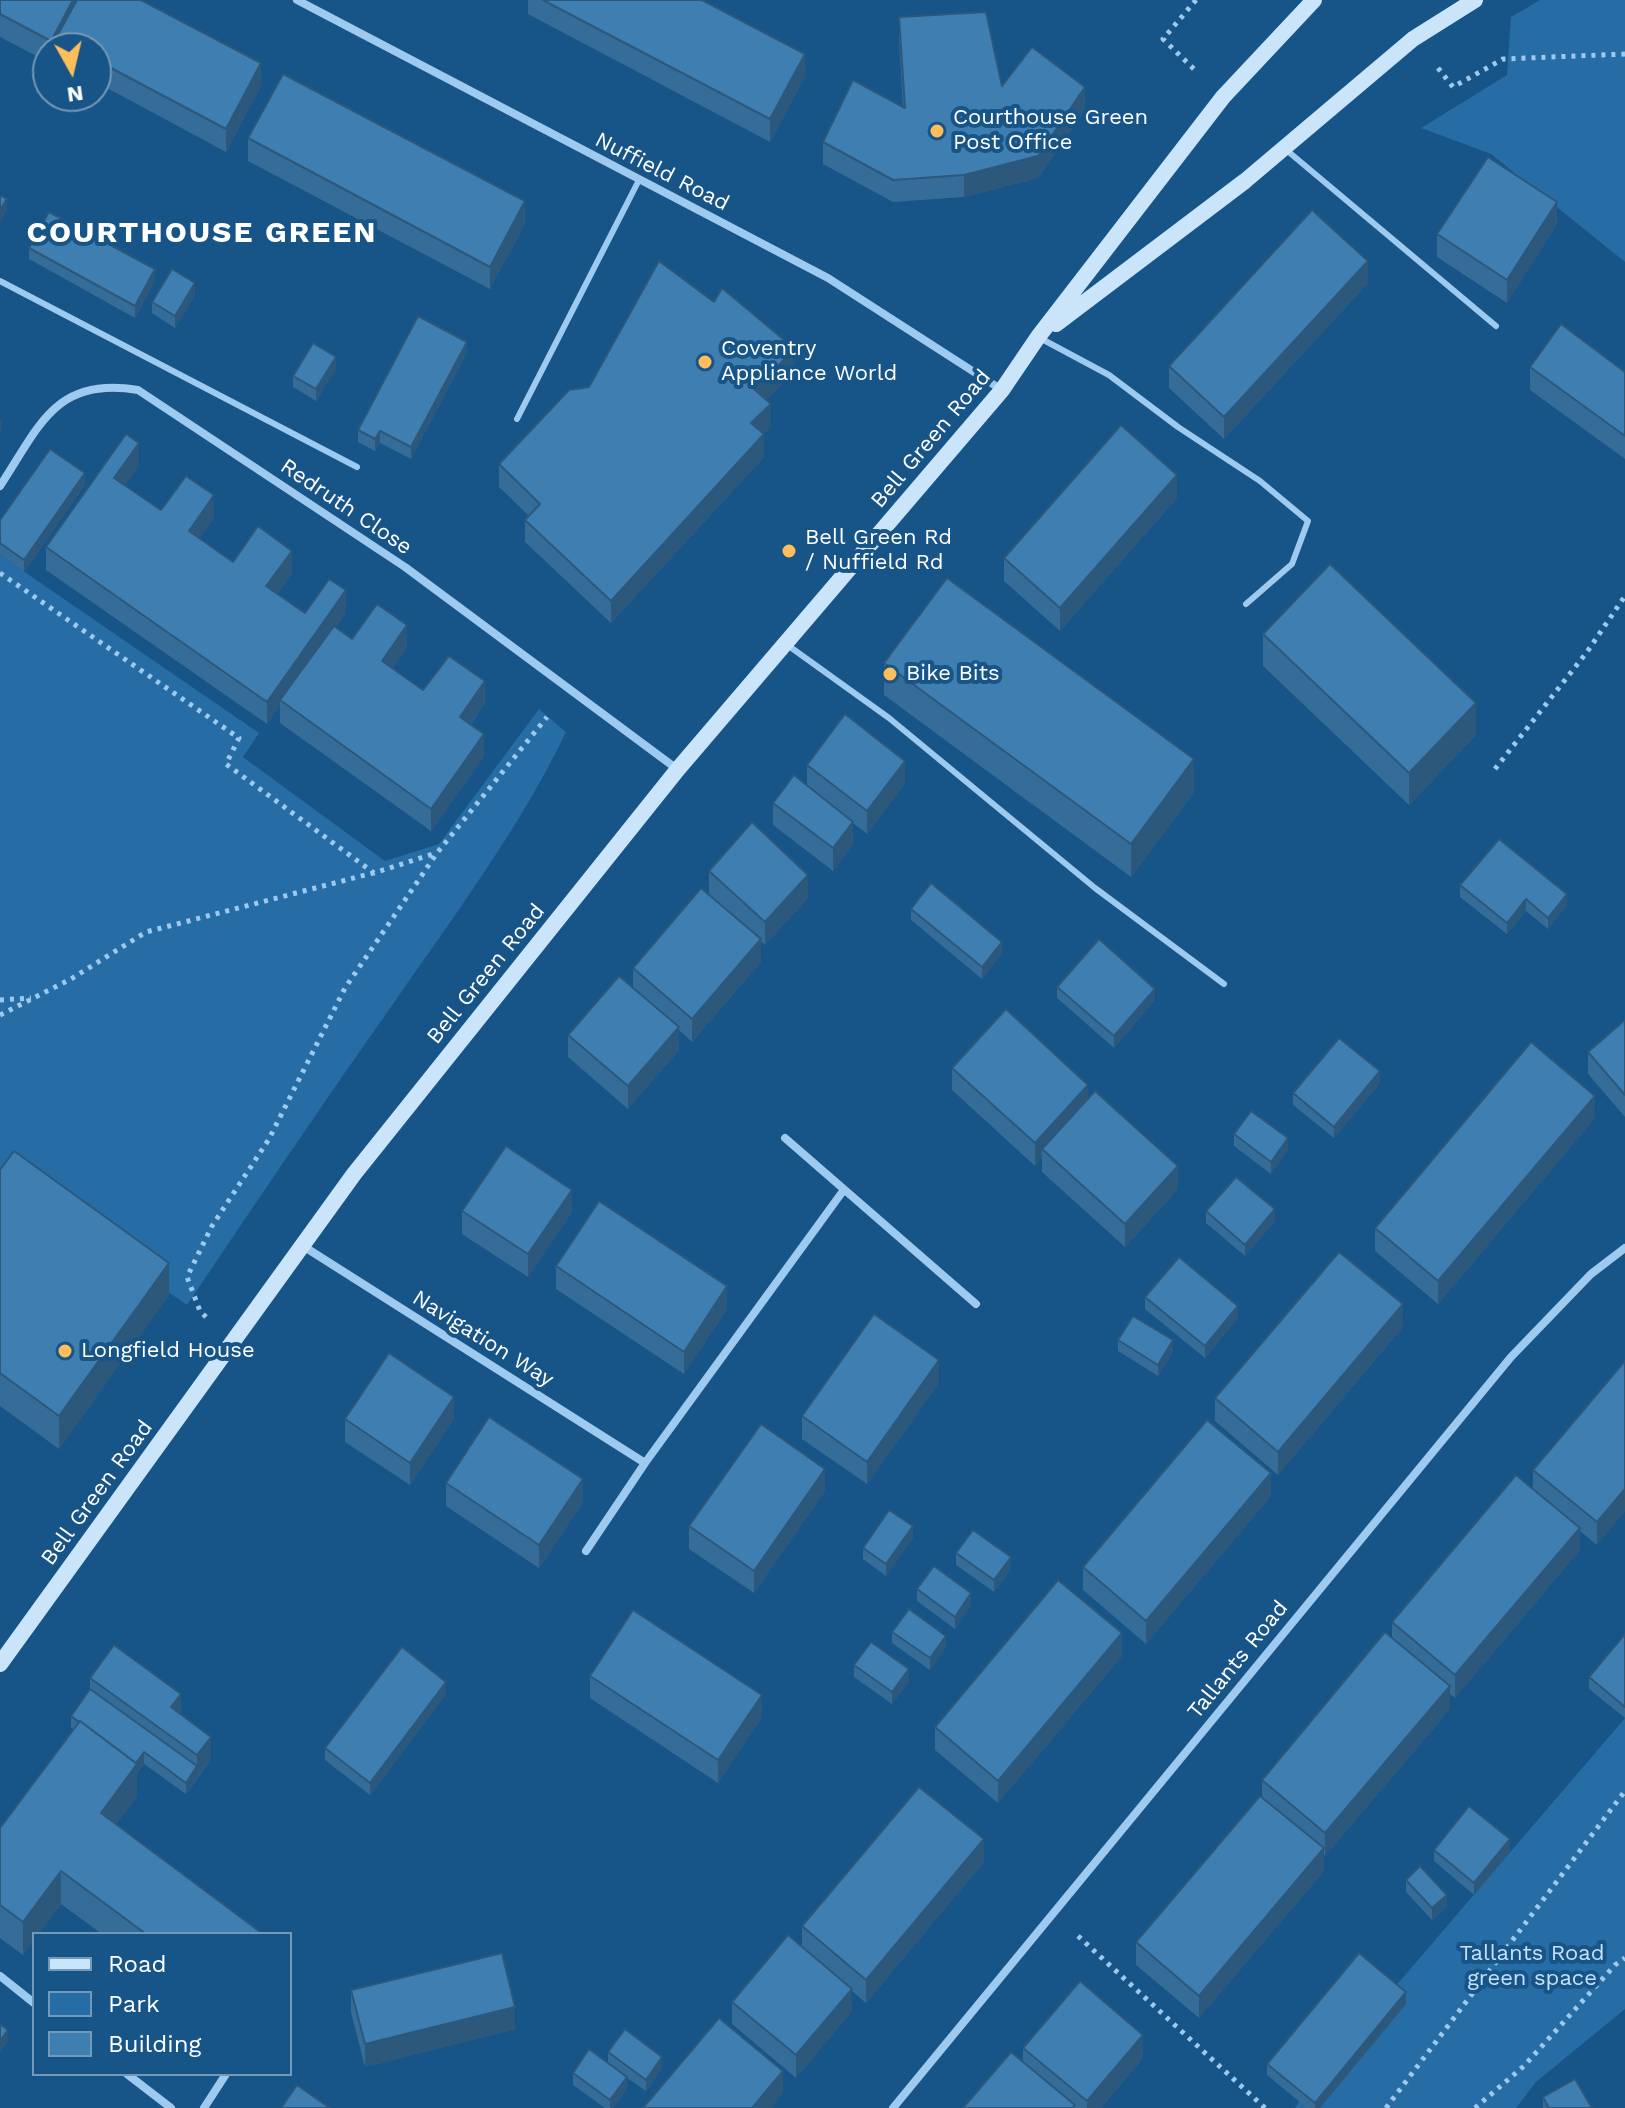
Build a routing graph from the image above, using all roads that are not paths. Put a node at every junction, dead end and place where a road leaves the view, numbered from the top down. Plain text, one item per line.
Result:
1 (297, 0) edge
2 (1314, 0) edge
3 (1475, 0) edge
4 (1284, 148) junction
5 (639, 180) junction
6 (0, 281) edge
7 (1496, 326) dead end
8 (1038, 337) junction
9 (1002, 390) junction
10 (517, 419) dead end
11 (357, 467) dead end
12 (0, 486) edge
13 (1246, 604) dead end
14 (786, 644) junction
15 (678, 769) junction
16 (1224, 984) dead end
17 (785, 1138) dead end
18 (843, 1191) junction
19 (303, 1246) junction
20 (1625, 1248) edge
21 (976, 1304) dead end
22 (645, 1463) junction
23 (586, 1551) dead end
24 (0, 1664) edge
25 (0, 1976) edge
26 (32, 2001) edge
27 (130, 2076) edge
28 (225, 2076) edge
29 (171, 2108) edge
30 (204, 2108) edge
31 (893, 2108) edge

1 - 5 street, Nuffield Road
2 - 8 main road, Bell Green Road
3 - 4 main road, Bell Green Road
4 - 7 lane
4 - 8 main road, Bell Green Road
5 - 9 street, Nuffield Road
5 - 10 lane
6 - 11 lane
8 - 9 main road, Bell Green Road
8 - 13 lane
9 - 14 main road, Bell Green Road
12 - 15 street, Redruth Close
14 - 15 main road, Bell Green Road
14 - 16 lane
15 - 19 main road, Bell Green Road
17 - 18 street
18 - 21 street
18 - 22 street
19 - 22 street, Navigation Way
19 - 24 main road, Bell Green Road
20 - 31 street, Tallants Road
22 - 23 street
25 - 26 street
27 - 29 street
28 - 30 street

